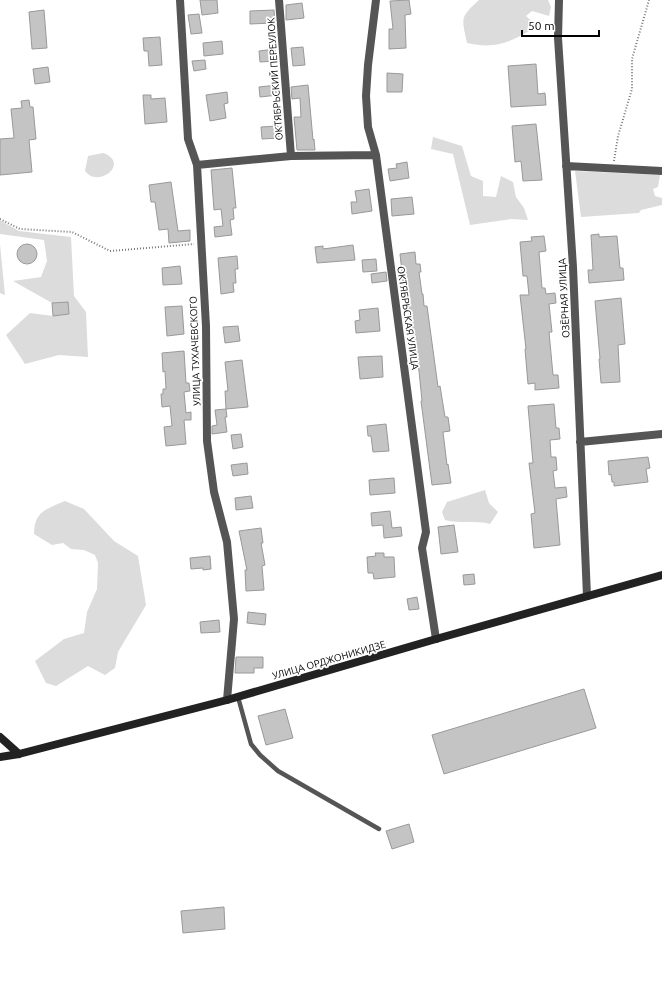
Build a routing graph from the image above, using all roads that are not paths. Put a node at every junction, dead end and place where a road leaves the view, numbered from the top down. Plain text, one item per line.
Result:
1 (180, 0) edge
2 (279, 0) edge
3 (376, 0) edge
4 (559, 0) edge
5 (376, 155) junction
6 (291, 156) junction
7 (197, 165) junction
8 (566, 166) junction
9 (662, 172) edge
10 (662, 434) edge
11 (580, 442) junction
12 (662, 575) edge
13 (587, 596) junction
14 (436, 639) junction
15 (238, 697) junction
16 (227, 700) junction
17 (0, 737) edge
18 (19, 754) junction
19 (0, 757) edge
20 (379, 829) dead end

1 - 7 street, УЛИЦА ТУХАЧЕВСКОГО
2 - 6 street, ОКТЯБРЬСКИЙ ПЕРЕУЛОК
3 - 5 street, ОКТЯБРЬСКАЯ УЛИЦА
4 - 8 street, ОЗЁРНАЯ УЛИЦА
5 - 6 street
5 - 14 street, ОКТЯБРЬСКАЯ УЛИЦА
6 - 7 street
7 - 16 street, УЛИЦА ТУХАЧЕВСКОГО
8 - 9 street
8 - 11 street, ОЗЁРНАЯ УЛИЦА
10 - 11 street
11 - 13 street, ОЗЁРНАЯ УЛИЦА
12 - 13 main road, УЛИЦА ОРДЖОНИКИДЗЕ
13 - 14 main road, УЛИЦА ОРДЖОНИКИДЗЕ
14 - 15 main road, УЛИЦА ОРДЖОНИКИДЗЕ
15 - 16 main road, УЛИЦА ОРДЖОНИКИДЗЕ
15 - 20 lane
16 - 18 main road, УЛИЦА ОРДЖОНИКИДЗЕ
17 - 18 main road
18 - 19 main road, УЛИЦА ОРДЖОНИКИДЗЕ

